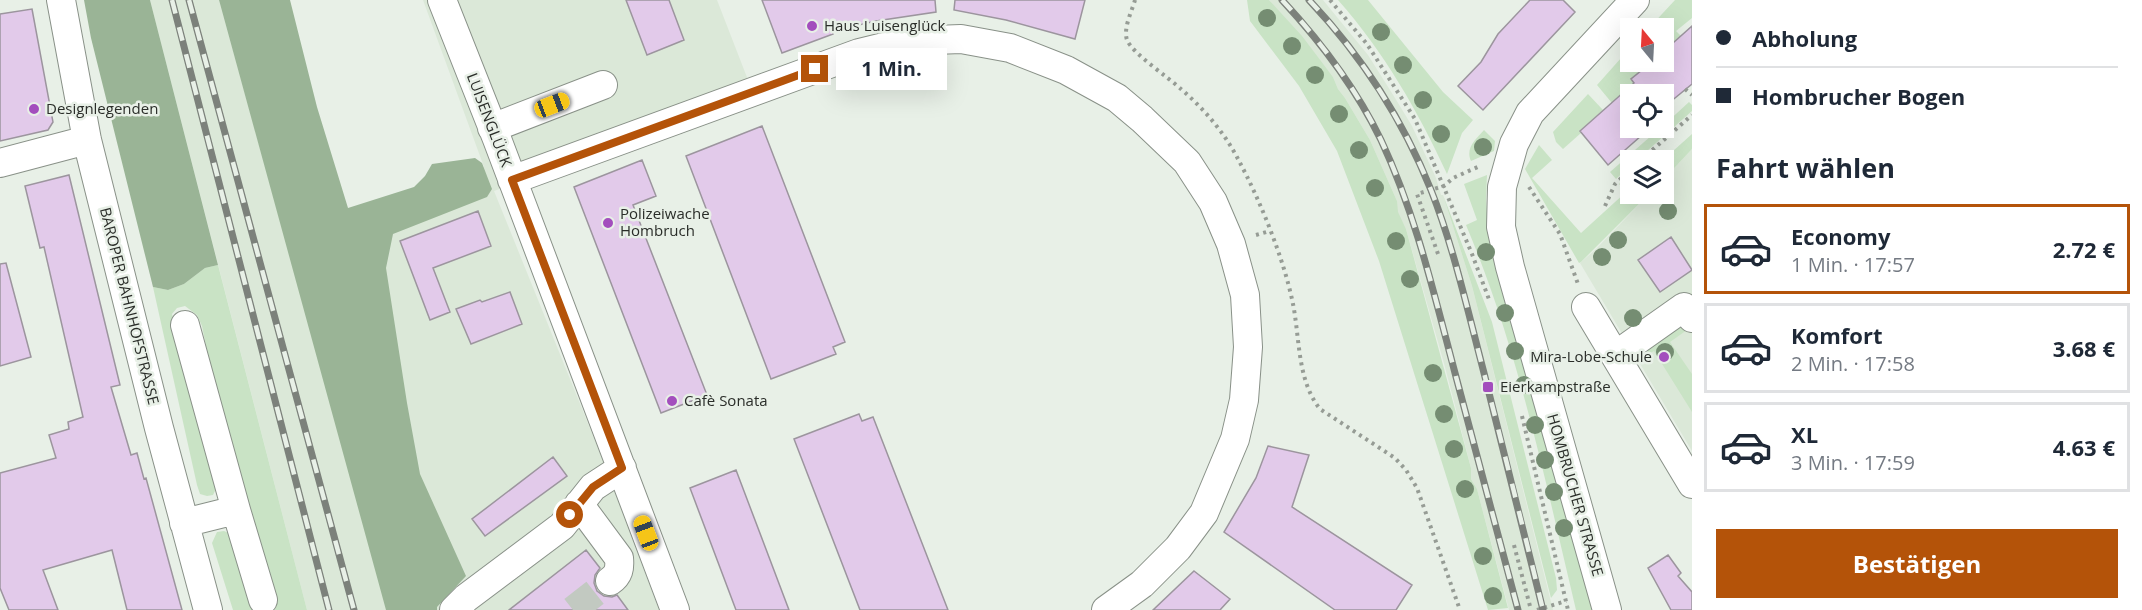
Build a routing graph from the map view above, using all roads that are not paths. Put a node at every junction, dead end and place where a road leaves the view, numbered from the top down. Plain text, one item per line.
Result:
1 (61, 0) edge
2 (442, 0) edge
3 (1635, 0) edge
4 (603, 85) dead end
5 (492, 128) junction
6 (87, 140) junction
7 (0, 163) edge
8 (512, 180) junction
9 (1586, 307) road end
10 (1692, 318) edge
11 (185, 325) dead end
12 (1616, 355) junction
13 (622, 468) junction
14 (1688, 468) edge
15 (579, 504) junction
16 (236, 510) junction
17 (184, 523) junction
18 (610, 581) tunnel mouth
19 (263, 600) dead end
20 (208, 610) edge
21 (454, 610) edge
22 (675, 610) edge
23 (1106, 610) edge
24 (1607, 610) edge

1 - 6 street, BAROPER BAHNHOFSTRASSE
2 - 5 street, LUISENGLÜCK
3 - 24 street, HOMBRUCHER STRASSE
4 - 5 street
5 - 8 street, LUISENGLÜCK
6 - 7 street
6 - 17 street, BAROPER BAHNHOFSTRASSE
8 - 13 street, LUISENGLÜCK
8 - 23 street
9 - 12 street
10 - 12 street
11 - 16 street
12 - 14 street
13 - 15 street
13 - 22 street, LUISENGLÜCK
15 - 18 street
15 - 21 street
16 - 17 street
16 - 19 street
17 - 20 street, BAROPER BAHNHOFSTRASSE

